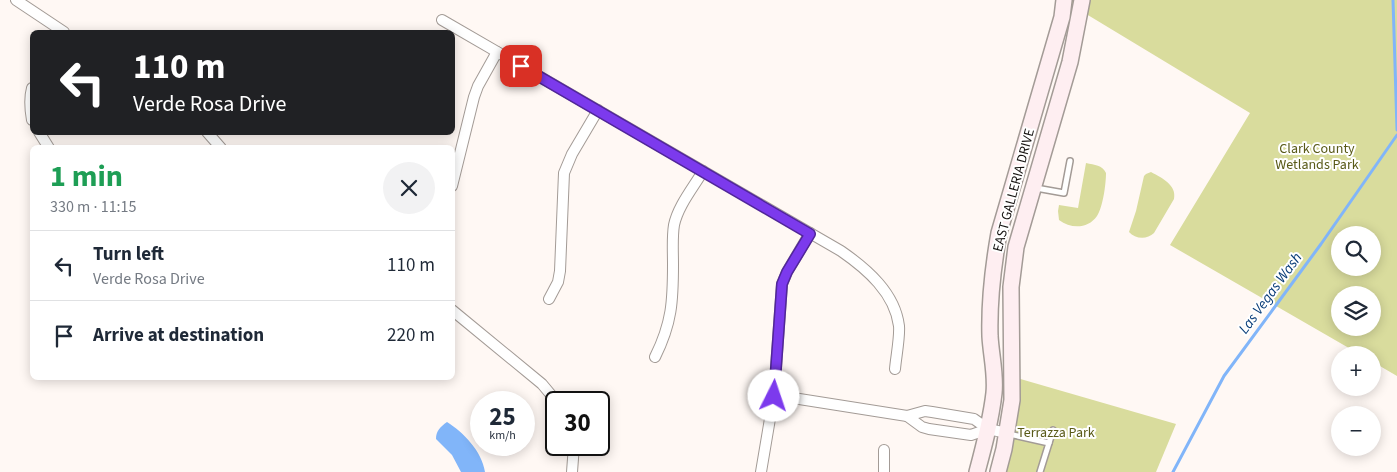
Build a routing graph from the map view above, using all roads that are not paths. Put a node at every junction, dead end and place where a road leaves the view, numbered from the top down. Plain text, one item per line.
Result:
1 (16, 0) edge
2 (1064, 0) edge
3 (1082, 0) edge
4 (442, 20) dead end
5 (61, 30) edge
6 (497, 52) junction
7 (598, 110) junction
8 (210, 135) edge
9 (218, 145) edge
10 (1070, 161) dead end
11 (703, 171) junction
12 (455, 174) edge
13 (1014, 182) junction
14 (1033, 187) junction
15 (810, 234) junction
16 (549, 298) dead end
17 (455, 312) edge
18 (655, 357) dead end
19 (895, 369) dead end
20 (548, 391) edge
21 (774, 396) junction
22 (907, 416) junction
23 (988, 429) junction
24 (1053, 430) dead end
25 (1007, 433) junction
26 (1049, 443) junction
27 (884, 450) dead end
28 (573, 456) edge
29 (572, 472) edge
30 (760, 472) edge
31 (884, 472) edge
32 (977, 472) edge
33 (998, 472) edge
34 (1040, 472) edge

1 - 5 street
2 - 13 main road, EAST GALLERIA DRIVE
3 - 14 main road, EAST GALLERIA DRIVE
4 - 6 street
6 - 7 street
6 - 12 street
7 - 11 street
7 - 16 street
8 - 9 street
10 - 14 lane
11 - 15 street
11 - 18 street
13 - 14 main road
13 - 23 main road, EAST GALLERIA DRIVE
14 - 25 main road, EAST GALLERIA DRIVE
15 - 19 street
15 - 21 street
17 - 20 street
21 - 22 street
21 - 30 street
22 - 23 street
22 - 23 street
23 - 25 street
23 - 32 main road, EAST GALLERIA DRIVE
24 - 26 lane
25 - 26 lane
25 - 33 main road, EAST GALLERIA DRIVE
26 - 34 lane
27 - 31 street
28 - 29 street

